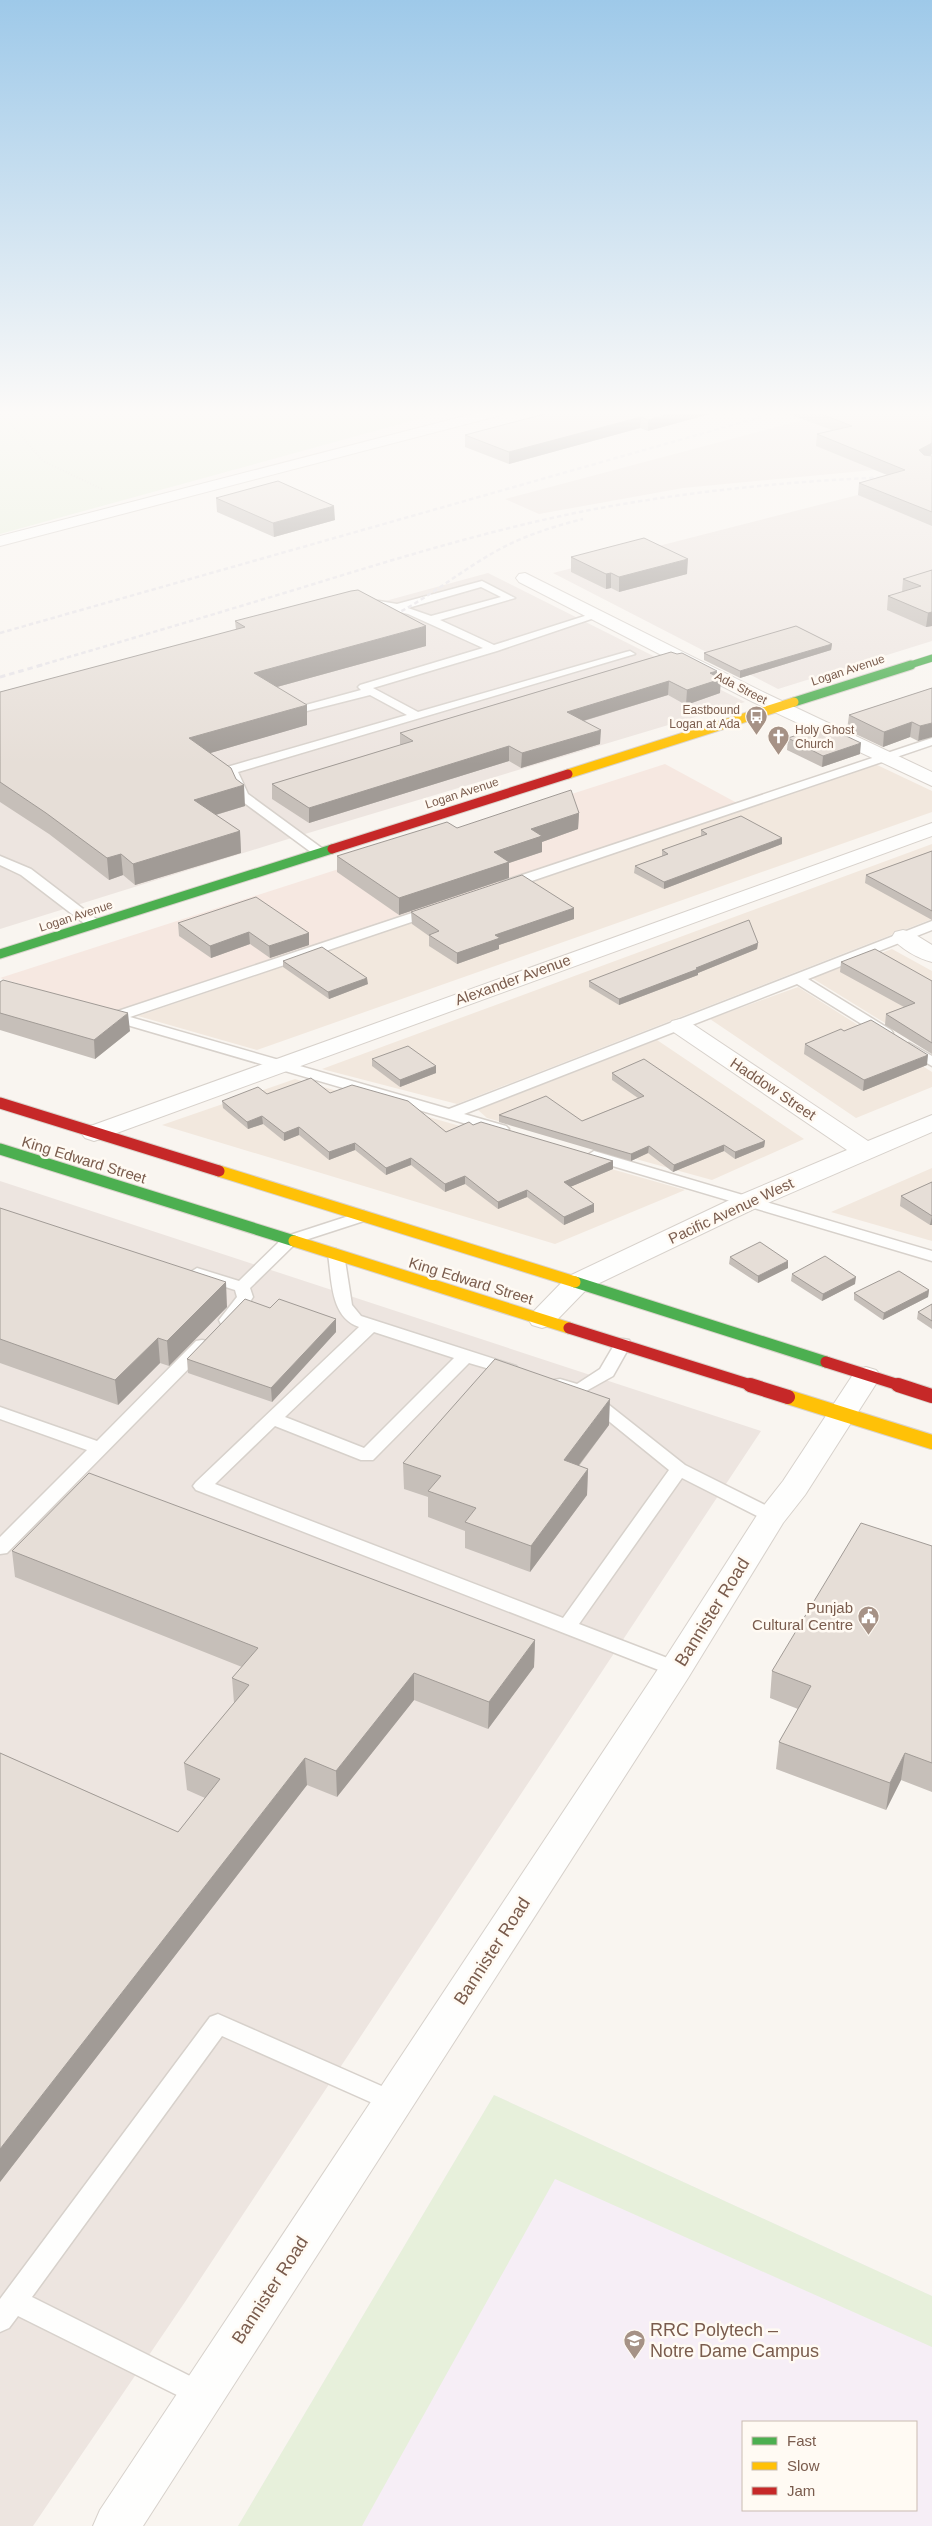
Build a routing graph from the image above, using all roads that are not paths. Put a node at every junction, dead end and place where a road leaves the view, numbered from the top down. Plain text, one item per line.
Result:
1 (46, 530) edge
2 (0, 542) edge
3 (525, 578) dead end
4 (349, 605) edge
5 (396, 608) junction
6 (598, 615) junction
7 (428, 620) junction
8 (493, 649) junction
9 (630, 654) dead end
10 (932, 658) edge
11 (371, 691) junction
12 (779, 706) junction
13 (295, 711) edge
14 (416, 716) junction
15 (932, 741) edge
16 (886, 757) junction
17 (932, 780) edge
18 (932, 829) edge
19 (319, 852) junction
20 (0, 860) edge
21 (491, 890) edge
22 (444, 906) edge
23 (94, 924) junction
24 (932, 925) edge
25 (903, 937) junction
26 (0, 954) edge
27 (932, 955) edge
28 (798, 979) junction
29 (96, 1012) edge
30 (115, 1017) junction
31 (680, 1026) junction
32 (932, 1062) edge
33 (278, 1065) junction
34 (0, 1103) edge
35 (450, 1114) junction
36 (932, 1122) edge
37 (94, 1133) junction
38 (516, 1133) edge
39 (0, 1149) edge
40 (866, 1151) junction
41 (582, 1153) edge
42 (747, 1202) junction
43 (364, 1216) junction
44 (290, 1240) junction
45 (336, 1254) junction
46 (932, 1256) edge
47 (186, 1270) edge
48 (577, 1283) junction
49 (242, 1287) junction
50 (542, 1319) junction
51 (371, 1325) junction
52 (623, 1344) junction
53 (466, 1356) junction
54 (523, 1373) edge
55 (866, 1376) junction
56 (542, 1379) edge
57 (579, 1390) junction
58 (932, 1396) edge
59 (0, 1413) edge
60 (840, 1413) junction
61 (273, 1419) junction
62 (932, 1442) edge
63 (100, 1448) junction
64 (679, 1469) junction
65 (772, 1516) junction
66 (0, 1548) edge
67 (567, 1627) junction
68 (676, 1669) junction
69 (394, 2102) junction
70 (7, 2310) edge
71 (201, 2395) junction
72 (116, 2526) edge

1 - 2 street
3 - 6 street, Ada Street
4 - 5 lane
5 - 7 lane
5 - 7 lane
6 - 8 lane
6 - 12 street, Ada Street
7 - 8 lane
8 - 11 lane
9 - 14 lane
10 - 12 main road, Logan Avenue
11 - 13 lane
11 - 14 lane
12 - 16 street, Ada Street
12 - 19 main road, Logan Avenue
14 - 19 lane
15 - 16 lane
16 - 17 street, Ada Street
16 - 21 lane
18 - 33 street, Alexander Avenue
19 - 23 main road, Logan Avenue
20 - 23 lane
22 - 30 lane
23 - 26 main road, Logan Avenue
24 - 25 lane
25 - 27 street
25 - 28 lane
28 - 31 lane
28 - 32 lane
29 - 30 lane
30 - 33 lane
31 - 35 lane
31 - 40 street, Haddow Street
33 - 35 lane
33 - 37 street, Alexander Avenue
34 - 37 main road, King Edward Street
35 - 38 lane
36 - 40 street, Pacific Avenue West
37 - 43 main road, King Edward Street
39 - 44 main road, King Edward Street
40 - 42 street, Pacific Avenue West
41 - 42 lane
42 - 46 lane
42 - 48 street, Pacific Avenue West
43 - 44 lane
43 - 48 main road, King Edward Street
44 - 45 main road, King Edward Street
44 - 49 lane
45 - 50 main road, King Edward Street
45 - 51 lane
47 - 49 lane
48 - 50 street, Pacific Avenue West
48 - 55 main road, King Edward Street
49 - 63 lane
50 - 52 main road, King Edward Street
51 - 53 lane
51 - 61 lane
52 - 57 lane
52 - 60 main road, King Edward Street
53 - 54 lane
53 - 61 lane
55 - 58 main road, King Edward Street
55 - 60 street, Bannister Road
56 - 57 lane
57 - 64 lane
59 - 63 lane
60 - 62 main road, King Edward Street
60 - 65 street, Bannister Road
61 - 67 lane
63 - 66 lane
64 - 65 lane
64 - 67 lane
65 - 68 street, Bannister Road
67 - 68 lane
68 - 69 street, Bannister Road
69 - 70 lane
69 - 71 street, Bannister Road
70 - 71 lane
71 - 72 street, Bannister Road

